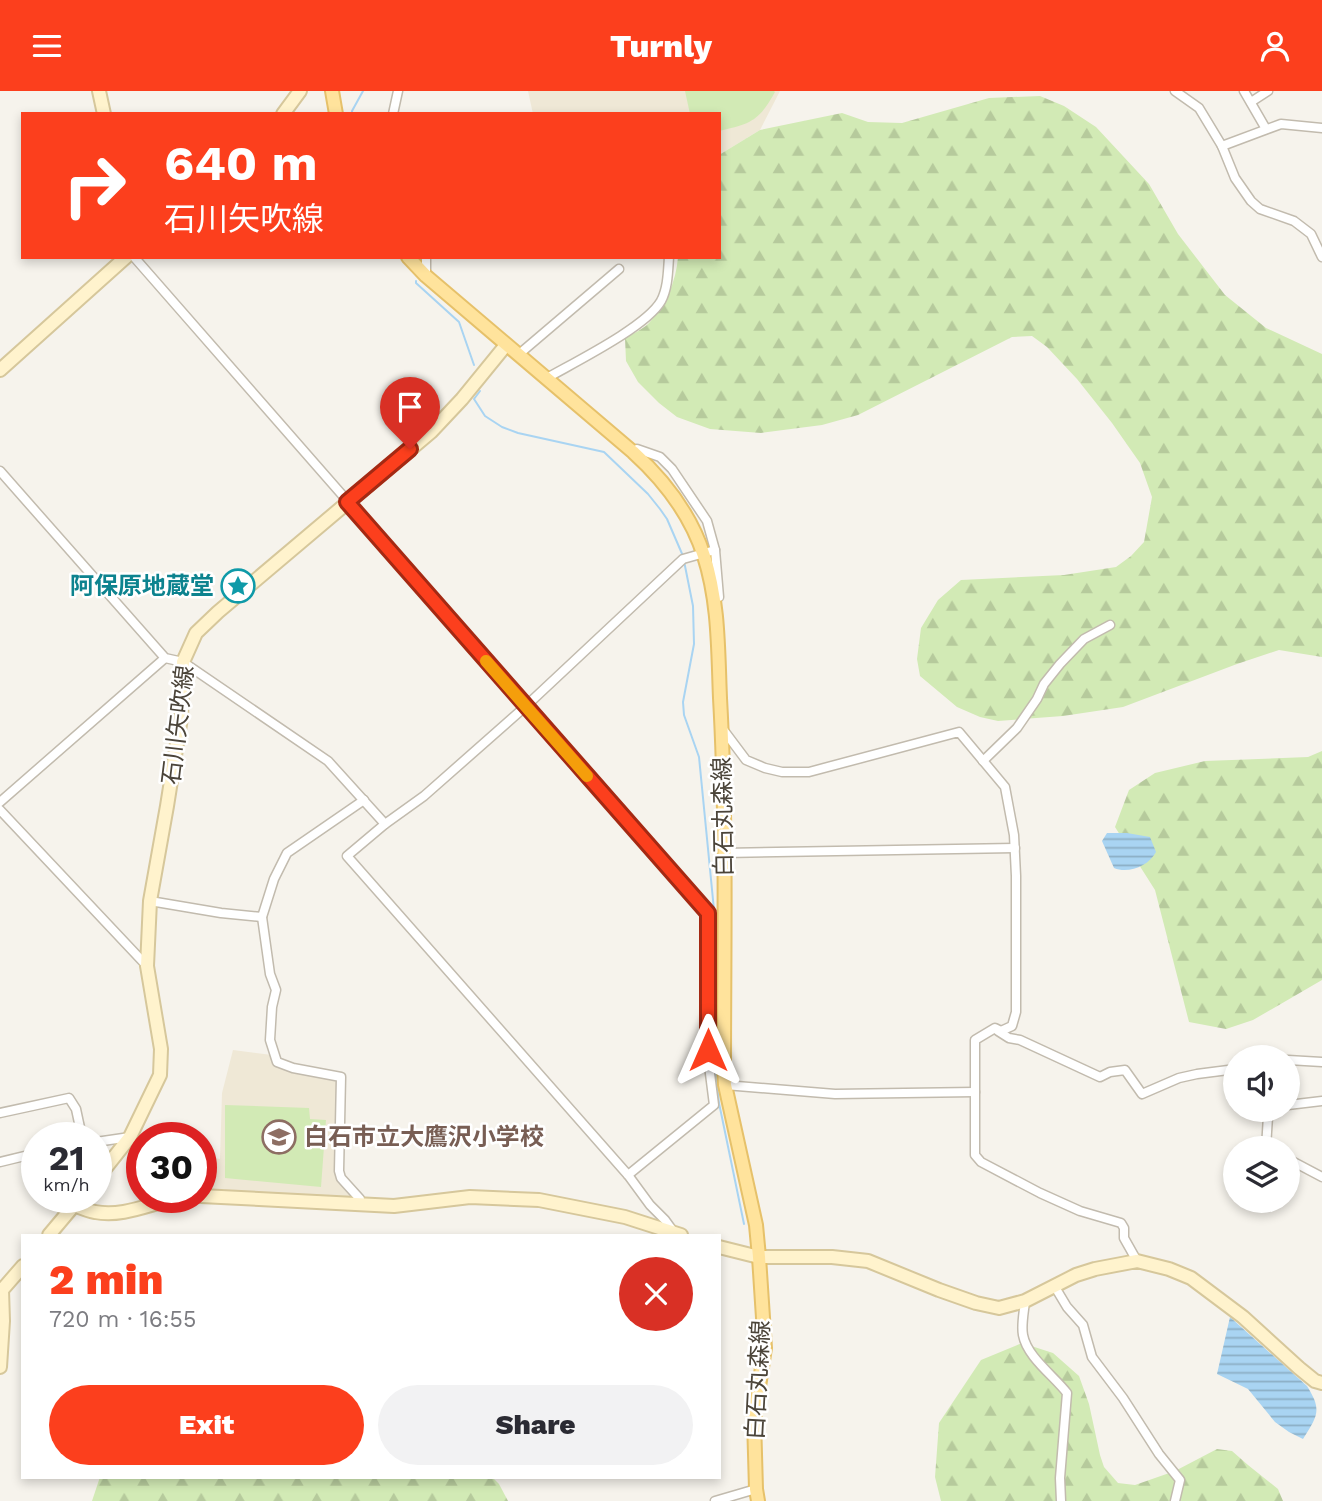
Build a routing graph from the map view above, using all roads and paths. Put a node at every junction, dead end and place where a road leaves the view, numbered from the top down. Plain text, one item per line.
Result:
1 (99, 91) edge
2 (300, 91) edge
3 (332, 91) edge
4 (398, 91) edge
5 (1175, 91) edge
6 (1244, 91) edge
7 (1268, 91) edge
8 (1251, 102) junction
9 (104, 112) edge
10 (284, 112) edge
11 (336, 112) edge
12 (393, 112) edge
13 (1322, 128) edge
14 (1266, 129) junction
15 (1222, 146) junction
16 (1322, 257) edge
17 (124, 259) edge
18 (136, 259) edge
19 (410, 259) edge
20 (426, 259) edge
21 (669, 259) edge
22 (618, 268) dead end
23 (426, 276) junction
24 (506, 345) junction
25 (518, 355) junction
26 (0, 370) edge
27 (547, 378) junction
28 (0, 471) edge
29 (347, 502) junction
30 (709, 552) junction
31 (1110, 625) dead end
32 (165, 658) junction
33 (183, 662) junction
34 (526, 706) junction
35 (722, 727) junction
36 (983, 761) junction
37 (364, 800) junction
38 (0, 802) edge
39 (0, 810) edge
40 (385, 824) junction
41 (1014, 848) junction
42 (724, 853) junction
43 (150, 901) junction
44 (262, 917) junction
45 (147, 966) junction
46 (995, 1028) junction
47 (1300, 1061) edge
48 (1322, 1062) edge
49 (1223, 1071) edge
50 (725, 1085) junction
51 (975, 1092) junction
52 (1322, 1101) edge
53 (1300, 1104) edge
54 (0, 1113) edge
55 (79, 1122) edge
56 (137, 1122) edge
57 (126, 1142) edge
58 (21, 1157) edge
59 (112, 1160) edge
60 (0, 1162) edge
61 (1300, 1165) edge
62 (628, 1175) junction
63 (1322, 1177) edge
64 (217, 1197) edge
65 (359, 1205) junction
66 (68, 1213) edge
67 (50, 1234) edge
68 (675, 1234) edge
69 (677, 1234) edge
70 (721, 1248) edge
71 (759, 1257) junction
72 (1137, 1261) junction
73 (21, 1268) edge
74 (1055, 1287) junction
75 (1025, 1301) junction
76 (0, 1367) edge
77 (1322, 1384) edge
78 (757, 1495) edge
79 (716, 1501) edge
80 (1062, 1501) edge
81 (1175, 1501) edge

1 - 9 street
2 - 10 street
3 - 11 main road
4 - 12 street
5 - 15 street
6 - 8 street
7 - 8 street
8 - 14 street
13 - 14 street
14 - 15 street
15 - 16 street
17 - 26 street
18 - 29 street
19 - 23 main road, 白石丸森線
20 - 23 street
21 - 27 street
22 - 25 street
23 - 24 main road, 白石丸森線
24 - 25 main road, 白石丸森線
24 - 29 street, 石川矢吹線
25 - 27 main road, 白石丸森線
27 - 30 main road, 白石丸森線
28 - 32 street
29 - 33 street, 石川矢吹線
29 - 34 street
30 - 34 street
30 - 35 main road, 白石丸森線
31 - 36 street
32 - 33 street
32 - 38 street
33 - 37 street
33 - 43 street, 石川矢吹線
34 - 40 street
34 - 62 street
35 - 36 street
35 - 42 main road, 白石丸森線
36 - 41 street
37 - 40 street
37 - 44 street
39 - 45 street
40 - 62 street
41 - 42 street
41 - 46 street
42 - 50 main road, 白石丸森線
43 - 44 street
43 - 45 street, 石川矢吹線
44 - 65 street
45 - 56 street, 石川矢吹線
46 - 49 street
46 - 51 street
47 - 48 street
50 - 51 street
50 - 71 main road, 白石丸森線
51 - 72 street
52 - 53 street
54 - 55 street
57 - 59 street, 石川矢吹線
58 - 60 street
61 - 63 street
62 - 69 street
64 - 65 street
65 - 68 street
66 - 67 street
70 - 71 street
71 - 75 street
71 - 78 main road, 白石丸森線
72 - 74 street
72 - 77 street
73 - 76 street
74 - 75 street
74 - 81 street
75 - 80 street
78 - 79 street

